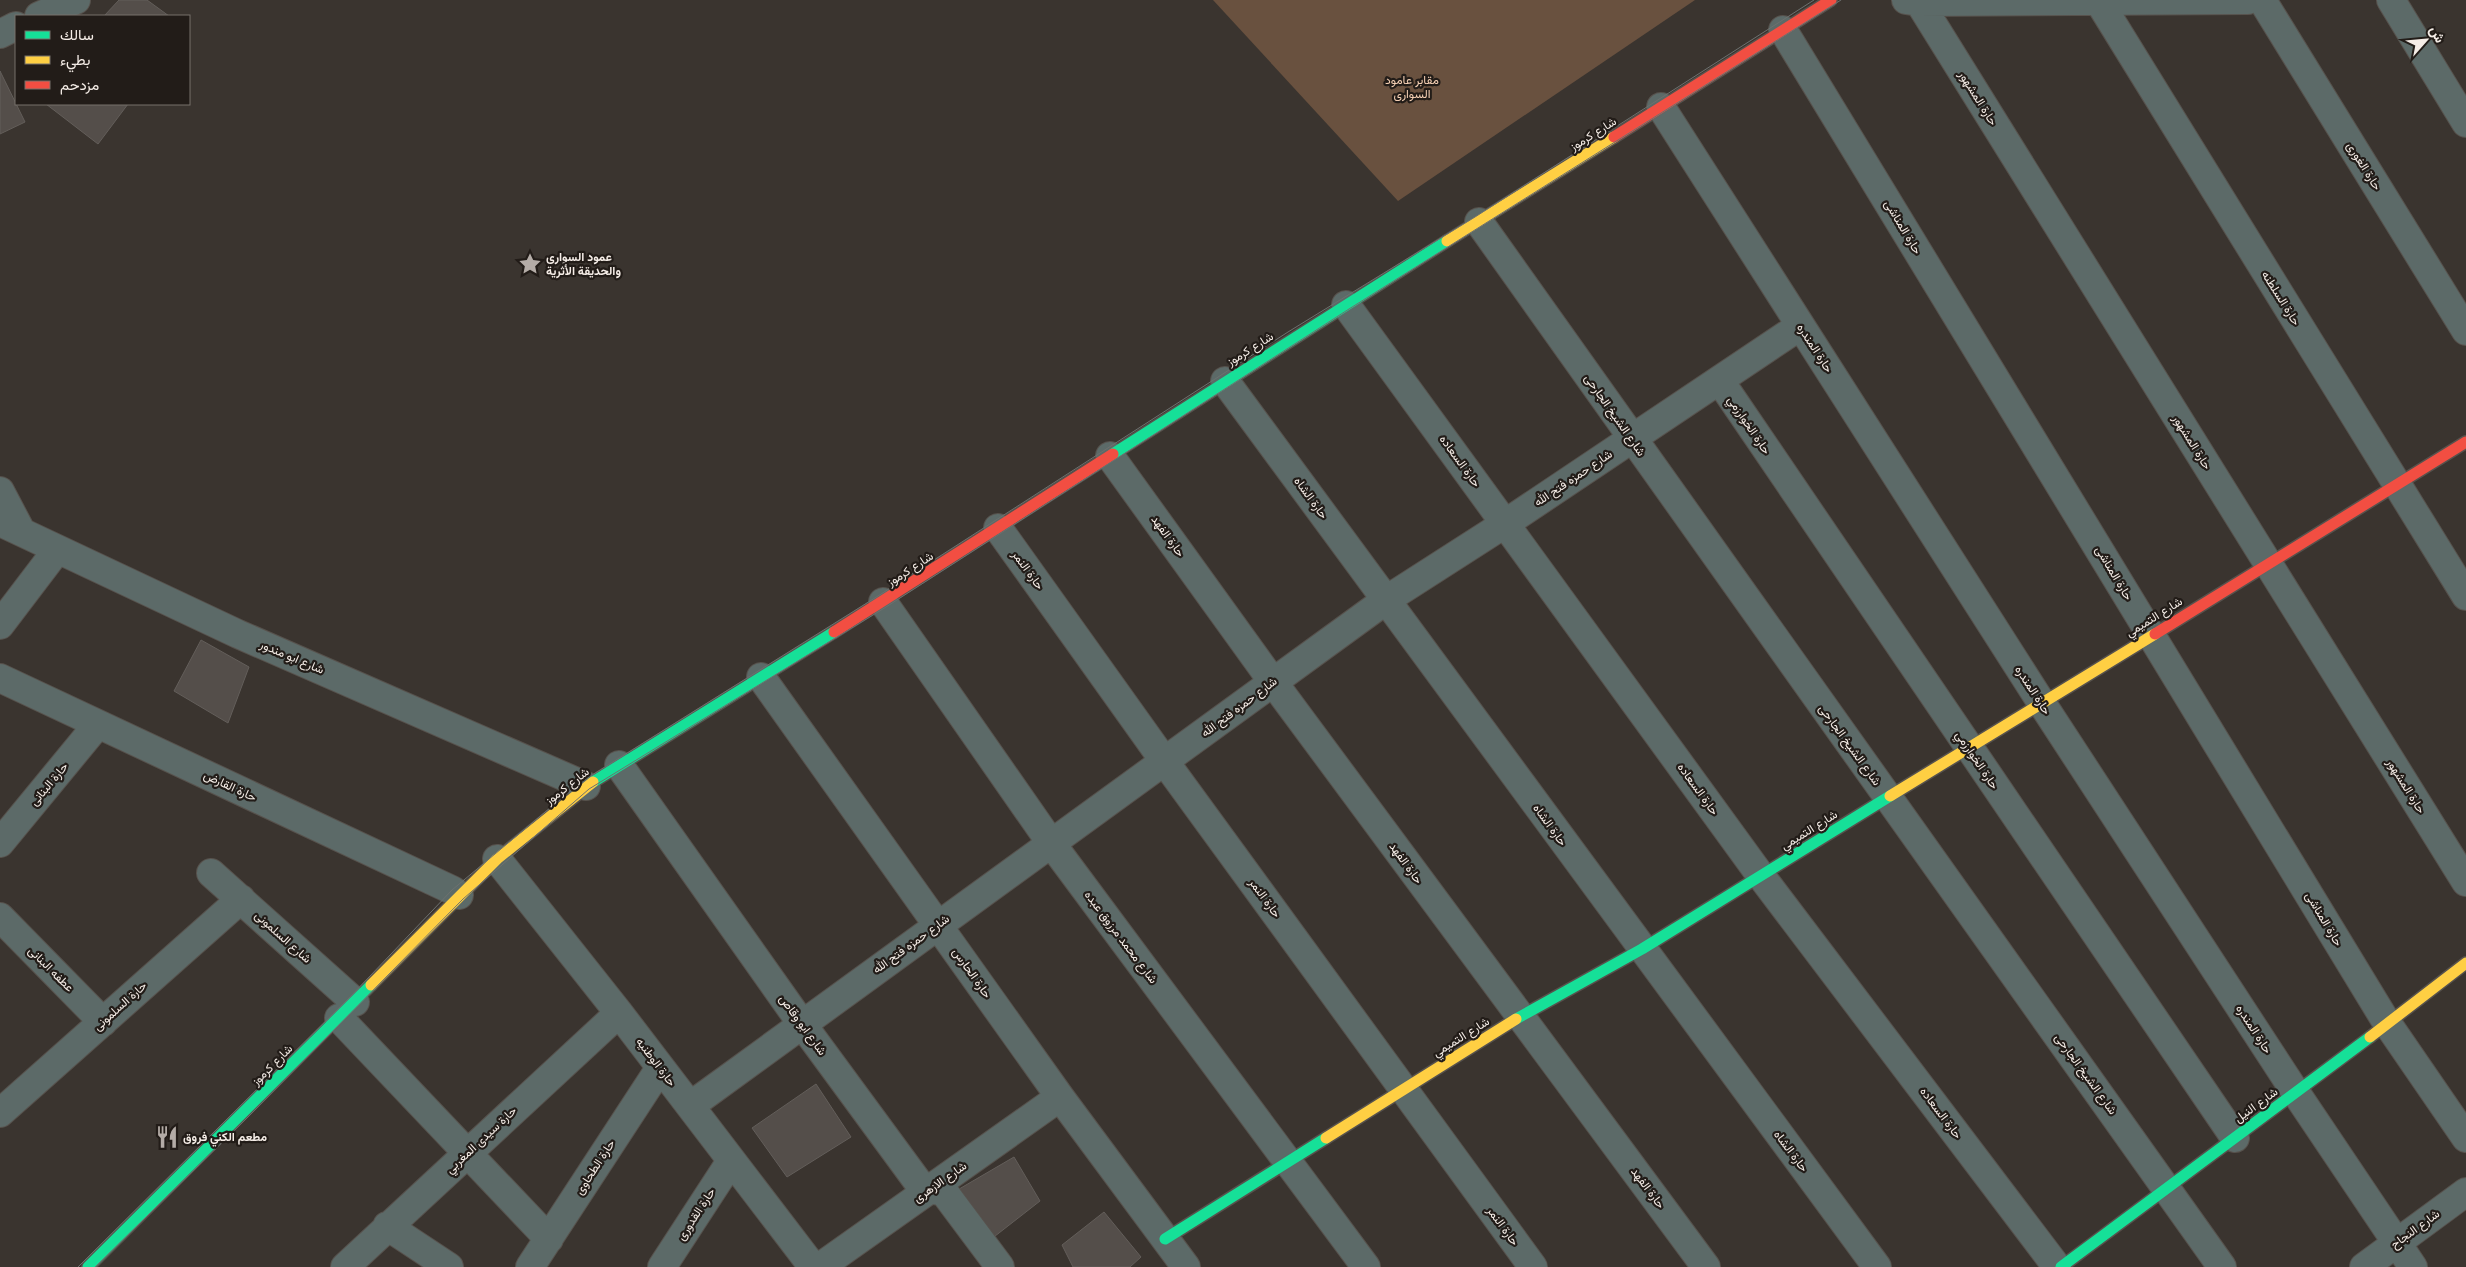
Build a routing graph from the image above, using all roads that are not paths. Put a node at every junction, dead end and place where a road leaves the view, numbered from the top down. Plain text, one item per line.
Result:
1 (76, 0) edge
2 (1832, 0) edge
3 (2098, 0) edge
4 (2248, 0) edge
5 (2262, 0) edge
6 (2391, 0) edge
7 (1912, 1) edge
8 (41, 15) edge
9 (15, 26) edge
10 (1784, 30) junction
11 (0, 34) edge
12 (1660, 107) junction
13 (2466, 123) edge
14 (1479, 222) junction
15 (1346, 305) junction
16 (1800, 326) junction
17 (2466, 331) edge
18 (1225, 381) junction
19 (1720, 381) junction
20 (1632, 439) junction
21 (2466, 442) edge
22 (1110, 456) junction
23 (2396, 484) junction
24 (0, 491) edge
25 (1506, 523) junction
26 (11, 526) edge
27 (998, 528) junction
28 (57, 550) junction
29 (2267, 564) junction
30 (2466, 596) edge
31 (1386, 600) junction
32 (883, 602) junction
33 (0, 625) edge
34 (2152, 635) junction
35 (762, 677) junction
36 (0, 678) edge
37 (1273, 682) junction
38 (2041, 702) junction
39 (98, 724) junction
40 (1968, 747) junction
41 (1165, 762) junction
42 (619, 765) junction
43 (586, 786) junction
44 (1888, 797) junction
45 (0, 843) edge
46 (1051, 843) junction
47 (497, 859) junction
48 (211, 873) dead end
49 (1761, 876) junction
50 (2466, 882) edge
51 (458, 895) junction
52 (241, 899) junction
53 (0, 917) edge
54 (938, 925) junction
55 (1642, 949) junction
56 (2466, 963) edge
57 (347, 1010) junction
58 (619, 1013) junction
59 (1520, 1017) junction
60 (102, 1022) junction
61 (2387, 1022) junction
62 (802, 1024) junction
63 (660, 1068) junction
64 (1404, 1090) junction
65 (2296, 1093) junction
66 (1060, 1097) junction
67 (690, 1106) junction
68 (0, 1113) edge
69 (2235, 1138) junction
70 (2466, 1138) edge
71 (467, 1153) junction
72 (731, 1160) junction
73 (1288, 1162) junction
74 (931, 1189) junction
75 (2168, 1189) junction
76 (2466, 1192) edge
77 (388, 1226) junction
78 (549, 1239) junction
79 (1165, 1239) junction
80 (2397, 1243) junction
81 (88, 1267) edge
82 (344, 1267) edge
83 (449, 1267) edge
84 (530, 1267) edge
85 (662, 1267) edge
86 (814, 1267) edge
87 (1000, 1267) edge
88 (1186, 1267) edge
89 (1366, 1267) edge
90 (1533, 1267) edge
91 (1706, 1267) edge
92 (1877, 1267) edge
93 (2059, 1267) edge
94 (2222, 1267) edge
95 (2364, 1267) edge
96 (2413, 1267) edge

1 - 8 street
2 - 10 main road, شارع كرموز
3 - 4 street
3 - 7 street
3 - 23 street, حارة السلطنه
5 - 17 street, حارة الغورى
6 - 13 street
7 - 29 street, حارة المشهور
9 - 11 street
10 - 12 main road, شارع كرموز
10 - 34 street, حارة المناشى
12 - 14 main road, شارع كرموز
12 - 16 street, حارة المندره
14 - 15 main road, شارع كرموز
14 - 20 street, شارع الشيخ الجارحى
15 - 18 main road, شارع كرموز
15 - 25 street, حارة السعاده
16 - 19 street, شارع حمزه فتح الله
16 - 38 street, حارة المندره
18 - 22 main road, شارع كرموز
18 - 31 street, حارة الشاه
19 - 20 street, شارع حمزه فتح الله
19 - 40 street, حارة الخوارزمي
20 - 25 street, شارع حمزه فتح الله
20 - 44 street, شارع الشيخ الجارحى
21 - 23 main road, شارع التميمي
22 - 27 main road, شارع كرموز
22 - 37 street, حارة الفهد
23 - 29 main road, شارع التميمي
23 - 30 street, حارة السلطنه
24 - 26 street
25 - 31 street, شارع حمزه فتح الله
25 - 49 street, حارة السعاده
26 - 28 street, شارع ابو مندور
27 - 32 main road, شارع كرموز
27 - 41 street, حارة النمر
28 - 33 street
28 - 43 street, شارع ابو مندور
29 - 34 main road, شارع التميمي
29 - 50 street, حارة المشهور
31 - 37 street, شارع حمزه فتح الله
31 - 55 street, حارة الشاه
32 - 35 main road, شارع كرموز
32 - 46 street, شارع محمد مرزوق عبده
34 - 38 main road, شارع التميمي
34 - 61 street, حارة المناشى
35 - 42 main road, شارع كرموز
35 - 54 street, حارة الحارس
36 - 39 street, حارة القارض
37 - 41 street, شارع حمزه فتح الله
37 - 59 street, حارة الفهد
38 - 40 main road, شارع التميمي
38 - 65 street, حارة المندره
39 - 45 street, حارة البنانى
39 - 51 street, حارة القارض
40 - 44 main road, شارع التميمي
40 - 69 street, حارة الخوارزمي
41 - 46 street, شارع حمزه فتح الله
41 - 64 street, حارة النمر
42 - 43 main road, شارع كرموز
42 - 62 street, شارع ابو وقاص
43 - 47 main road, شارع كرموز
44 - 49 main road, شارع التميمي
44 - 75 street, شارع الشيخ الجارحى
46 - 54 street, شارع حمزه فتح الله
46 - 73 street, شارع محمد مرزوق عبده
47 - 51 main road, شارع كرموز
47 - 58 street, حارة الوطنيه
48 - 52 street, شارع السلمونى
49 - 55 main road, شارع التميمي
49 - 93 street, حارة السعاده
51 - 57 main road, شارع كرموز
52 - 57 street, شارع السلمونى
52 - 60 street, حارة السلمونى
53 - 60 street, عطفه البنانى
54 - 62 street, شارع حمزه فتح الله
54 - 66 street, حارة الحارس
55 - 59 main road, شارع التميمي
55 - 92 street, حارة الشاه
56 - 61 main road, شارع النيل
57 - 71 street, شارع السلمونى
57 - 81 main road, شارع كرموز
58 - 63 street, حارة الوطنيه
58 - 71 street, حارة سيدى المغربي
59 - 64 main road, شارع التميمي
59 - 91 street, حارة الفهد
60 - 68 street, حارة السلمونى
61 - 65 main road, شارع النيل
61 - 70 street, حارة المناشى
62 - 67 street, شارع حمزه فتح الله
62 - 74 street, شارع ابو وقاص
63 - 67 street, حارة الوطنيه
63 - 78 street, حارة الطحاوى
64 - 73 main road, شارع التميمي
64 - 90 street, حارة النمر
65 - 69 main road, شارع النيل
65 - 80 street, حارة المندره
66 - 74 street, شارع الازهرى
66 - 79 street, حارة الحارس
67 - 72 street, حارة الوطنيه
69 - 75 main road, شارع النيل
71 - 77 street, حارة سيدى المغربي
71 - 78 street, شارع السلمونى
72 - 85 street, حارة القدورى
72 - 86 street, حارة الوطنيه
73 - 79 main road, شارع التميمي
73 - 89 street, شارع محمد مرزوق عبده
74 - 86 street, شارع الازهرى
74 - 87 street, شارع ابو وقاص
75 - 93 main road, شارع النيل
75 - 94 street, شارع الشيخ الجارحى
76 - 80 street, شارع النجاح
77 - 82 street, حارة سيدى المغربي
77 - 83 street
78 - 84 street, حارة الطحاوى
79 - 88 street, حارة الحارس
80 - 95 street, شارع النجاح
80 - 96 street, حارة المندره

